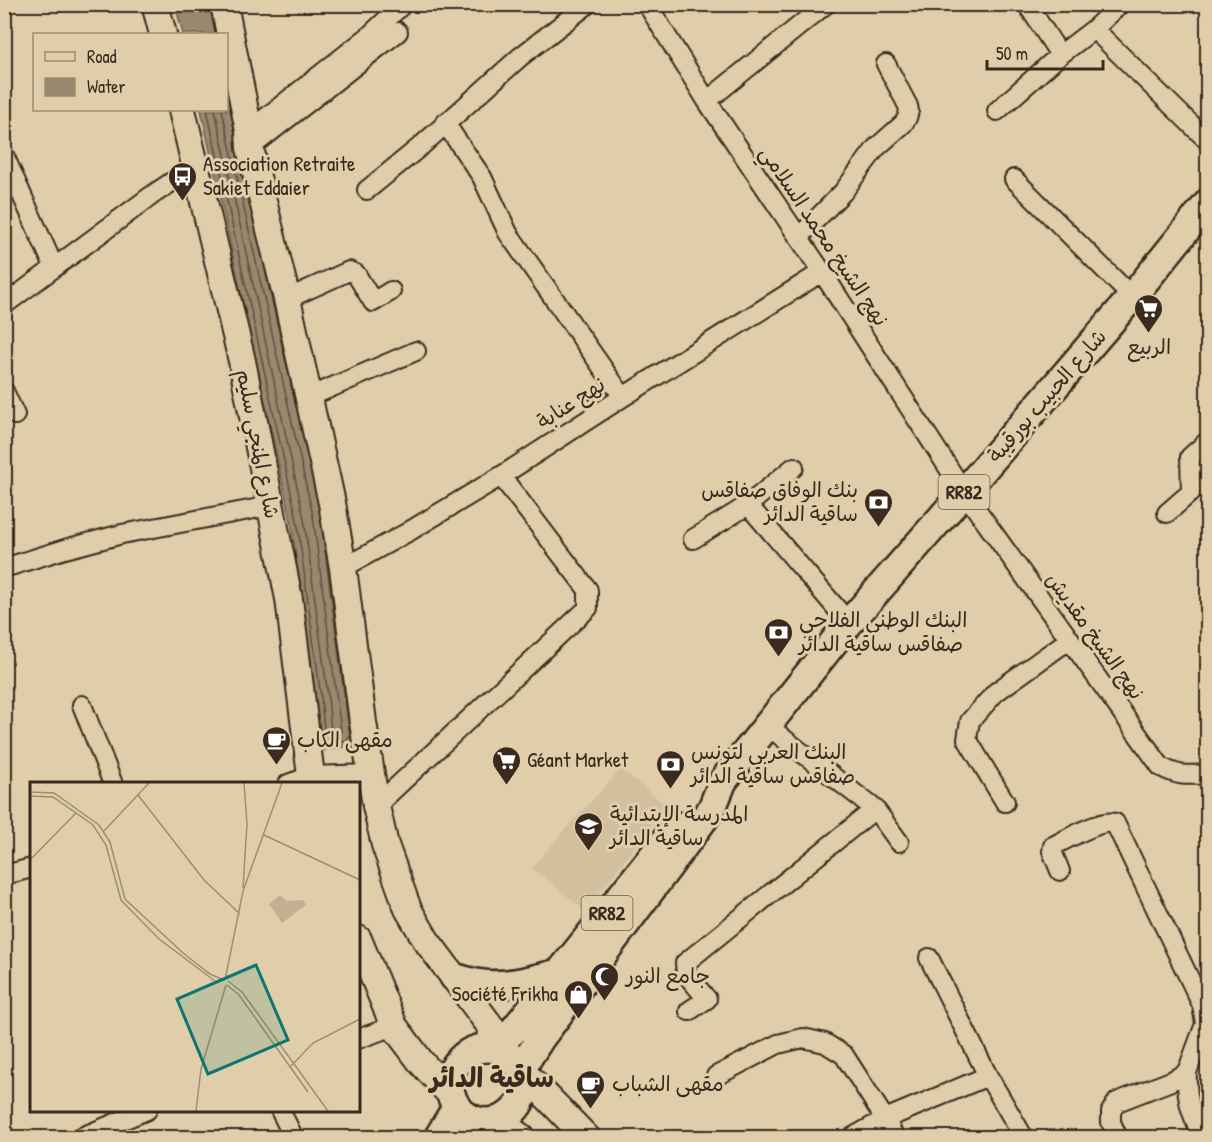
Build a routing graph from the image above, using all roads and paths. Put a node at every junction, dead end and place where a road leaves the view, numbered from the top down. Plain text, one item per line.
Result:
1 (155, 4) edge
2 (224, 4) edge
3 (403, 4) edge
4 (588, 4) edge
5 (647, 4) edge
6 (826, 4) edge
7 (1028, 4) edge
8 (1120, 4) edge
9 (1094, 29) junction
10 (398, 32) dead end
11 (163, 33) edge
12 (1060, 55) junction
13 (885, 64) dead end
14 (707, 101) junction
15 (182, 111) edge
16 (997, 111) dead end
17 (445, 123) junction
18 (250, 139) junction
19 (1208, 141) edge
20 (4, 155) edge
21 (196, 166) junction
22 (1014, 179) dead end
23 (367, 190) dead end
24 (1208, 203) edge
25 (799, 237) junction
26 (54, 267) junction
27 (822, 272) junction
28 (392, 291) dead end
29 (1132, 297) junction
30 (287, 299) junction
31 (4, 305) edge
32 (416, 351) dead end
33 (4, 391) edge
34 (309, 397) junction
35 (623, 397) junction
36 (15, 415) dead end
37 (1208, 441) edge
38 (794, 466) dead end
39 (501, 476) junction
40 (964, 492) junction
41 (748, 505) junction
42 (270, 506) junction
43 (1167, 513) dead end
44 (693, 539) dead end
45 (4, 568) edge
46 (343, 568) junction
47 (849, 623) junction
48 (1070, 639) junction
49 (82, 705) dead end
50 (767, 724) junction
51 (371, 774) junction
52 (1208, 774) edge
53 (304, 781) edge
54 (723, 781) junction
55 (113, 782) edge
56 (1005, 802) dead end
57 (376, 806) junction
58 (875, 808) junction
59 (899, 842) dead end
60 (30, 868) edge
61 (1060, 871) dead end
62 (4, 875) edge
63 (360, 944) edge
64 (929, 958) dead end
65 (559, 973) junction
66 (454, 978) junction
67 (689, 1011) dead end
68 (1206, 1024) edge
69 (394, 1026) junction
70 (360, 1038) edge
71 (492, 1048) junction
72 (521, 1070) junction
73 (1187, 1072) junction
74 (716, 1076) dead end
75 (988, 1076) junction
76 (454, 1101) junction
77 (142, 1112) edge
78 (281, 1112) edge
79 (885, 1119) junction
80 (493, 1121) junction
81 (86, 1136) edge
82 (294, 1137) edge
83 (438, 1137) edge
84 (464, 1137) edge
85 (522, 1137) edge
86 (587, 1137) edge
87 (851, 1137) edge
88 (895, 1137) edge
89 (1024, 1137) edge
90 (1118, 1137) edge
91 (1203, 1137) edge

1 - 11 main road
2 - 18 main road
3 - 18 street
4 - 17 street
5 - 14 street, نهج الشيخ محمد السلامي
6 - 14 street
7 - 12 street
8 - 9 street
9 - 12 street
9 - 19 street
10 - 18 street
12 - 16 street
13 - 25 street
14 - 25 street, نهج الشيخ محمد السلامي
15 - 21 main road, شارع المنجي سليم
17 - 23 street
17 - 35 street
18 - 30 main road
20 - 26 street
21 - 26 street
21 - 42 main road, شارع المنجي سليم
22 - 29 street
24 - 29 main road, شارع الحبيب بورقيبة / RR82
25 - 27 street, نهج الشيخ محمد السلامي
26 - 31 street
27 - 35 street, نهج عنابة
27 - 40 street, نهج الشيخ محمد السلامي
28 - 30 street
29 - 40 main road, شارع الحبيب بورقيبة / RR82
30 - 34 main road
32 - 34 street
33 - 36 street
34 - 46 main road
35 - 39 street, نهج عنابة
37 - 43 street
38 - 41 street
39 - 46 street, نهج عنابة
39 - 57 street
40 - 47 main road, شارع الحبيب بورقيبة / RR82
40 - 48 street, نهج الشيخ مقديش
41 - 44 street
41 - 47 street
42 - 45 street
42 - 53 main road, شارع المنجي سليم
46 - 51 main road
47 - 50 main road, شارع الحبيب بورقيبة / RR82
48 - 52 street, نهج الشيخ مقديش
48 - 56 street
49 - 55 street
50 - 54 main road, شارع الحبيب بورقيبة / RR82
50 - 58 street
51 - 53 street
51 - 57 main road
54 - 65 main road, شارع الحبيب بورقيبة / RR82
54 - 72 main road, شارع الحبيب بورقيبة / RR82
57 - 66 main road
58 - 59 street
58 - 67 street
60 - 62 street
61 - 68 street
63 - 69 main road
64 - 75 street
65 - 66 main road
65 - 71 main road, شارع الحبيب بورقيبة / RR82
66 - 71 main road
68 - 73 street
69 - 70 street
69 - 76 main road
71 - 72 main road
71 - 76 main road, شارع الحبيب بورقيبة / RR82
72 - 80 main road, شارع الحبيب بورقيبة / RR82
72 - 86 main road
73 - 90 street
73 - 91 street
74 - 79 street
75 - 79 street
75 - 89 street
76 - 80 main road
76 - 83 main road, شارع الحبيب بورقيبة / RR82
77 - 81 street
78 - 82 street
79 - 87 street
79 - 88 street
80 - 84 main road, شارع الحبيب بورقيبة / RR82
80 - 85 main road

